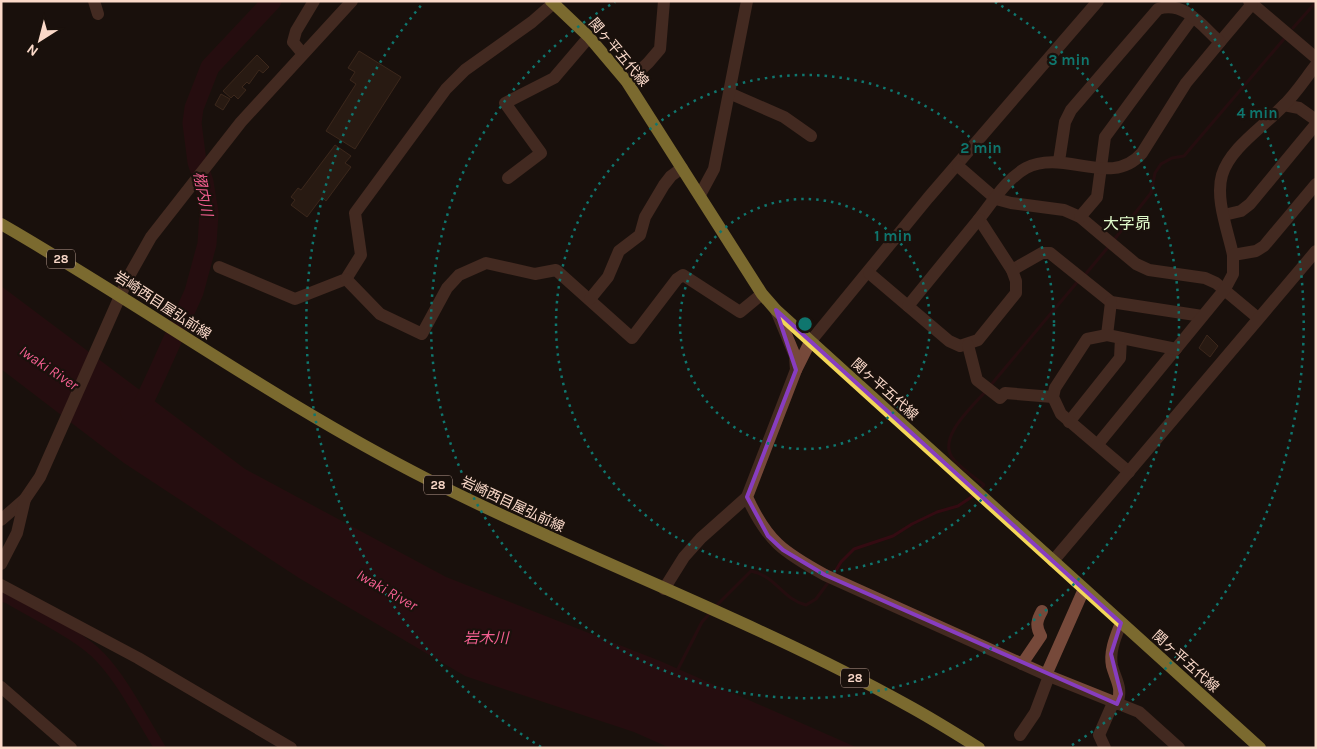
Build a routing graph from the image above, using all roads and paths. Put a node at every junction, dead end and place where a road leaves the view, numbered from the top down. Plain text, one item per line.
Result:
1 (94, 1) edge
2 (314, 1) edge
3 (352, 1) edge
4 (664, 1) edge
5 (747, 1) edge
6 (1098, 1) edge
7 (553, 2) edge
8 (1250, 3) edge
9 (98, 14) dead end
10 (1193, 17) junction
11 (589, 37) junction
12 (1220, 42) junction
13 (303, 54) junction
14 (1316, 58) edge
15 (1316, 65) edge
16 (627, 82) junction
17 (729, 93) junction
18 (1284, 105) junction
19 (1316, 122) edge
20 (810, 136) dead end
21 (1059, 161) junction
22 (958, 166) junction
23 (682, 168) junction
24 (1102, 169) junction
25 (508, 178) dead end
26 (1316, 184) edge
27 (700, 195) junction
28 (996, 198) junction
29 (1224, 214) junction
30 (1080, 217) junction
31 (979, 220) junction
32 (1, 224) edge
33 (1316, 251) edge
34 (1233, 255) junction
35 (219, 267) dead end
36 (1012, 270) junction
37 (869, 273) junction
38 (346, 280) junction
39 (1225, 289) junction
40 (762, 294) junction
41 (121, 295) junction
42 (590, 299) junction
43 (1111, 302) junction
44 (908, 306) junction
45 (776, 310) junction
46 (1202, 316) junction
47 (1258, 318) junction
48 (1108, 336) junction
49 (1121, 338) junction
50 (810, 342) junction
51 (968, 345) junction
52 (1176, 349) junction
53 (796, 370) junction
54 (1053, 397) junction
55 (1069, 422) junction
56 (1098, 444) junction
57 (1129, 472) junction
58 (747, 497) junction
59 (25, 499) junction
60 (1, 520) edge
61 (1053, 561) junction
62 (1, 564) edge
63 (1, 585) edge
64 (664, 589) junction
65 (1084, 589) junction
66 (1042, 611) dead end
67 (1122, 623) junction
68 (1022, 664) junction
69 (1048, 675) junction
70 (1, 687) edge
71 (1115, 704) junction
72 (1020, 735) dead end
73 (71, 748) edge
74 (291, 748) edge
75 (979, 748) edge
76 (1105, 748) edge
77 (1179, 748) edge
78 (1260, 748) edge

1 - 9 street
2 - 13 street
3 - 13 street
4 - 16 street
5 - 17 street
6 - 22 street
7 - 11 main road, 関ヶ平五代線
7 - 38 street
8 - 12 street
8 - 14 street
10 - 12 street
10 - 21 street
10 - 24 street
11 - 16 main road, 関ヶ平五代線
11 - 25 street
12 - 24 street
13 - 41 street
15 - 18 street
16 - 23 main road, 関ヶ平五代線
17 - 20 street
17 - 27 street
18 - 19 street
18 - 29 street
19 - 29 street
21 - 24 street
21 - 28 street
22 - 28 street
22 - 37 street
23 - 27 main road, 関ヶ平五代線
23 - 42 street
24 - 30 street
26 - 34 street
27 - 40 main road, 関ヶ平五代線
28 - 30 street
28 - 31 street
29 - 34 street
30 - 39 street
31 - 36 street
31 - 44 street
32 - 41 main road, 岩崎西目屋弘前線 / 28
33 - 47 street
34 - 39 street
35 - 38 street
36 - 43 street
36 - 51 street
37 - 44 street
37 - 50 street
38 - 42 street
39 - 46 street
39 - 47 street
40 - 42 street
40 - 45 main road, 関ヶ平五代線
41 - 59 street
41 - 64 main road, 岩崎西目屋弘前線 / 28
43 - 46 street
43 - 48 street
44 - 51 street
45 - 50 main road, 関ヶ平五代線
45 - 53 street
46 - 52 street
47 - 57 street
48 - 49 street
48 - 54 street
49 - 52 street
49 - 55 street
50 - 53 street
50 - 61 main road, 関ヶ平五代線
51 - 54 street
52 - 56 street
53 - 58 street
54 - 55 street
55 - 56 street
56 - 57 street
57 - 61 street
58 - 64 street
58 - 68 street
59 - 60 street
59 - 62 street
61 - 65 main road, 関ヶ平五代線
63 - 74 street
64 - 75 main road, 岩崎西目屋弘前線 / 28
65 - 67 main road, 関ヶ平五代線
65 - 69 street
66 - 68 street
67 - 71 street
67 - 78 main road, 関ヶ平五代線
68 - 69 street
69 - 71 street
69 - 72 street
70 - 73 street
71 - 76 street
71 - 77 street

